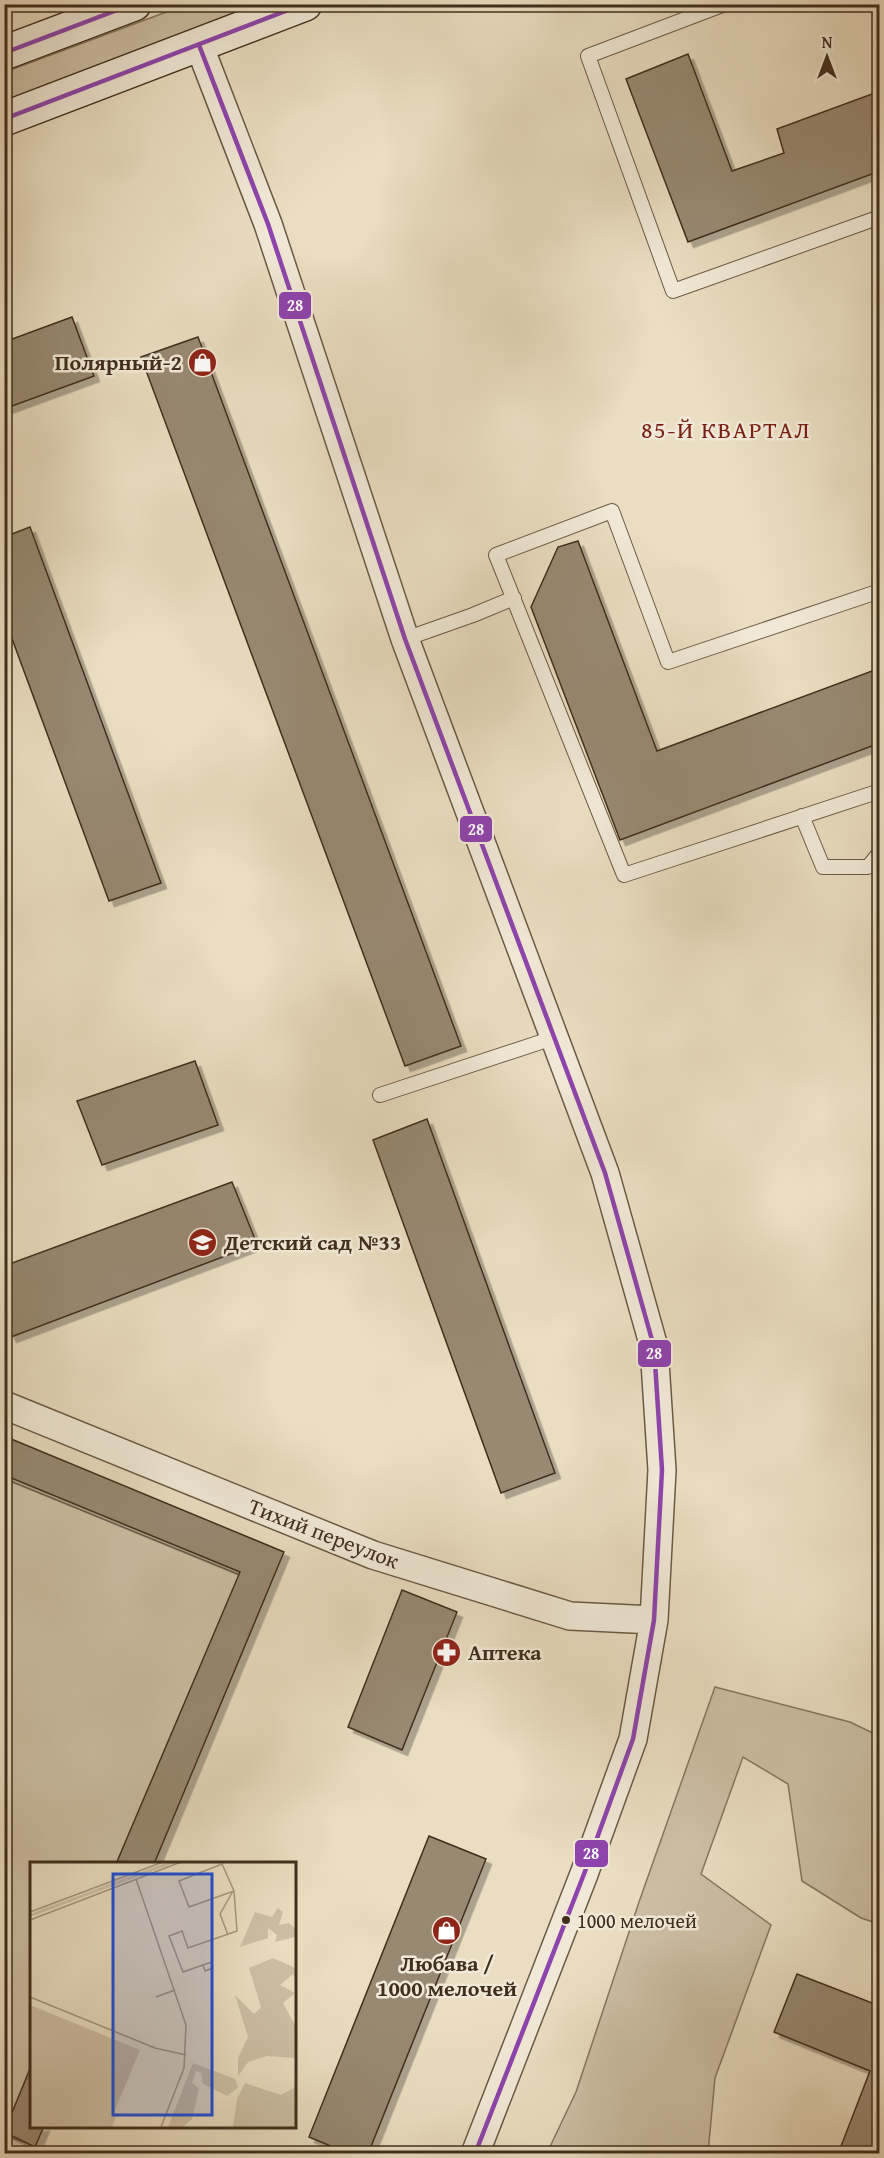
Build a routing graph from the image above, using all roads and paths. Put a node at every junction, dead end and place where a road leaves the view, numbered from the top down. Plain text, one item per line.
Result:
1 (134, 4) edge
2 (305, 4) edge
3 (725, 4) edge
4 (199, 45) junction
5 (4, 53) edge
6 (4, 119) edge
7 (879, 217) edge
8 (879, 591) edge
9 (514, 598) junction
10 (405, 639) junction
11 (879, 790) edge
12 (801, 816) junction
13 (879, 852) edge
14 (553, 1038) junction
15 (380, 1095) dead end
16 (4, 1405) edge
17 (654, 1620) junction
18 (475, 2154) edge

1 - 5 main road
2 - 4 main road
3 - 7 lane
4 - 6 main road
4 - 10 street
8 - 9 lane
9 - 10 lane
9 - 12 lane
10 - 14 street
11 - 12 lane
12 - 13 lane
14 - 15 lane
14 - 17 street
16 - 17 street, Тихий переулок
17 - 18 street

